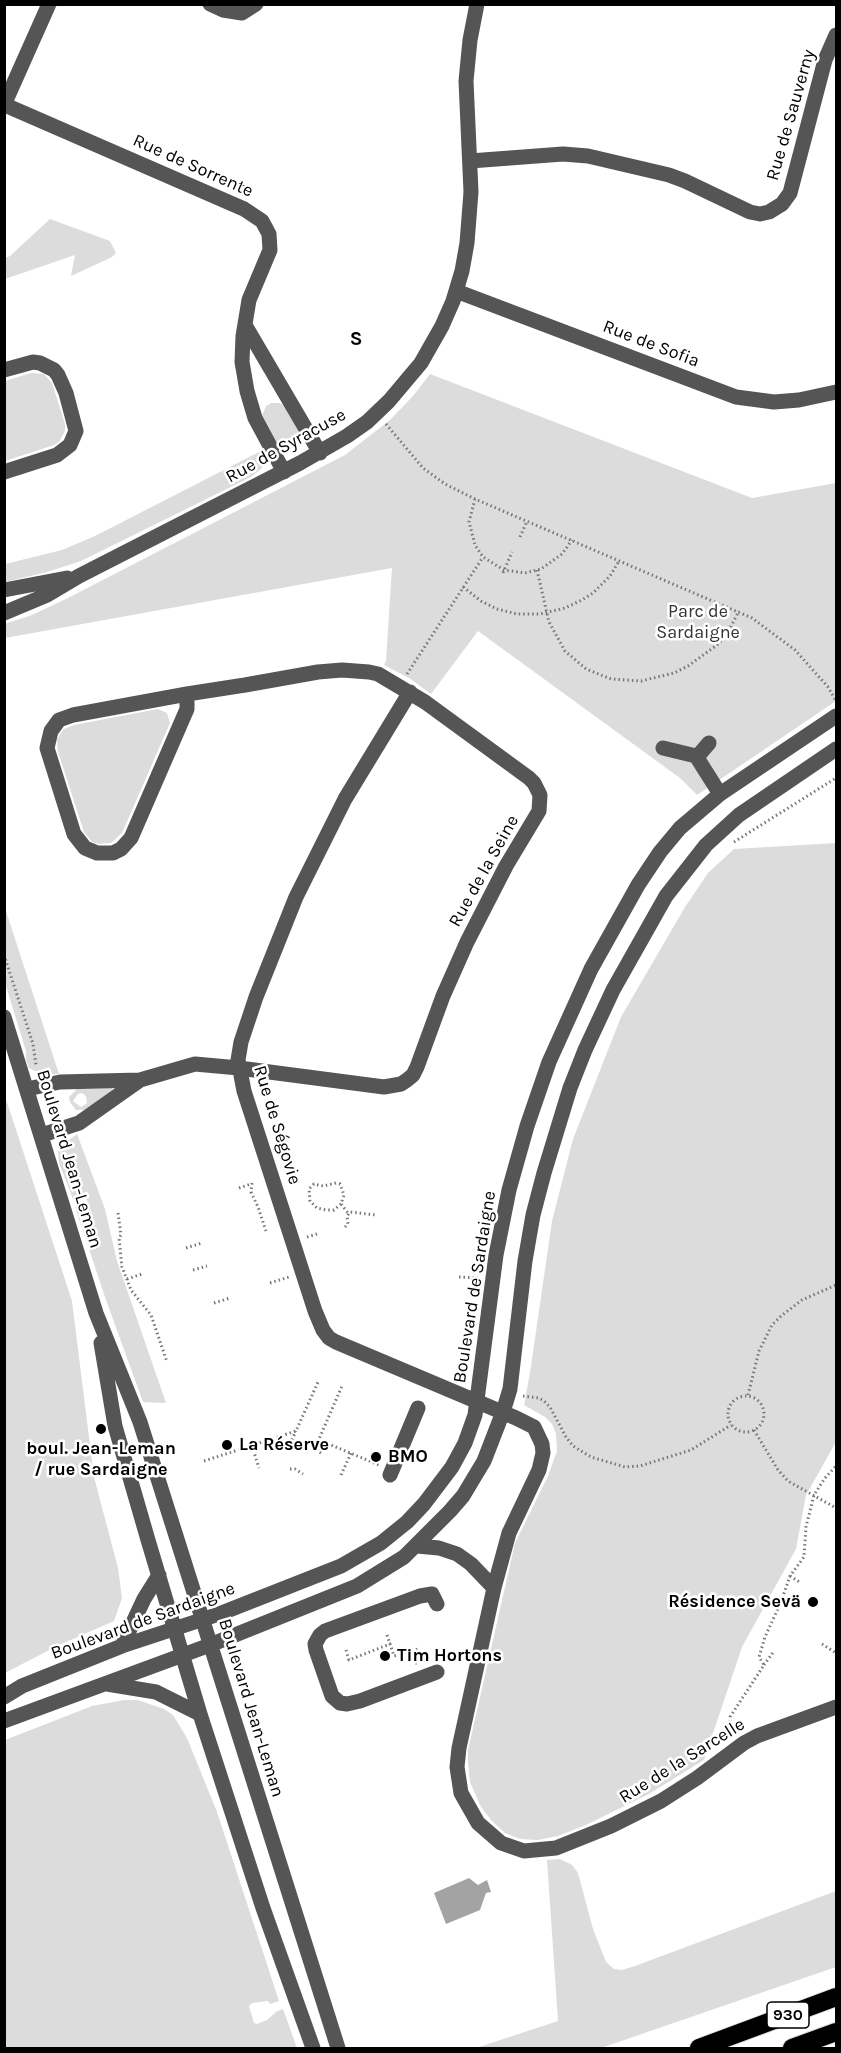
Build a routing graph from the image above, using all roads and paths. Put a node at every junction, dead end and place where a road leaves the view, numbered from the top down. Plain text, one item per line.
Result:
1 (49, 4) edge
2 (210, 4) edge
3 (256, 4) edge
4 (477, 4) edge
5 (837, 35) edge
6 (4, 105) edge
7 (470, 160) junction
8 (456, 291) junction
9 (245, 325) junction
10 (4, 370) edge
11 (837, 392) edge
12 (384, 422) dead end
13 (320, 453) junction
14 (4, 472) edge
15 (284, 472) junction
16 (475, 499) junction
17 (527, 521) junction
18 (470, 531) junction
19 (463, 532) dead end
20 (520, 537) dead end
21 (572, 540) junction
22 (512, 552) dead end
23 (483, 557) junction
24 (619, 561) junction
25 (537, 570) junction
26 (504, 572) junction
27 (79, 576) junction
28 (463, 587) junction
29 (4, 590) edge
30 (739, 611) junction
31 (4, 613) edge
32 (546, 613) junction
33 (406, 676) dead end
34 (410, 692) junction
35 (187, 694) junction
36 (837, 701) edge
37 (837, 716) edge
38 (709, 744) dead end
39 (663, 747) dead end
40 (837, 749) edge
41 (697, 757) junction
42 (830, 759) edge
43 (837, 778) edge
44 (720, 794) junction
45 (726, 847) dead end
46 (4, 955) edge
47 (4, 1017) edge
48 (239, 1068) junction
49 (37, 1072) dead end
50 (140, 1080) junction
51 (27, 1089) junction
52 (42, 1135) junction
53 (271, 1177) junction
54 (252, 1184) junction
55 (239, 1188) dead end
56 (342, 1204) junction
57 (118, 1213) dead end
58 (348, 1213) junction
59 (376, 1215) dead end
60 (345, 1227) dead end
61 (267, 1234) dead end
62 (202, 1243) dead end
63 (186, 1248) dead end
64 (207, 1266) dead end
65 (193, 1270) dead end
66 (302, 1273) junction
67 (142, 1274) dead end
68 (459, 1277) dead end
69 (127, 1279) junction
70 (481, 1279) dead end
71 (270, 1283) dead end
72 (837, 1285) edge
73 (230, 1298) dead end
74 (214, 1303) dead end
75 (96, 1313) junction
76 (166, 1362) dead end
77 (318, 1382) dead end
78 (342, 1386) dead end
79 (748, 1395) junction
80 (523, 1396) dead end
81 (478, 1401) junction
82 (418, 1408) dead end
83 (503, 1412) junction
84 (731, 1425) junction
85 (293, 1430) junction
86 (754, 1430) junction
87 (319, 1440) junction
88 (252, 1446) junction
89 (288, 1448) dead end
90 (321, 1452) dead end
91 (351, 1453) junction
92 (204, 1461) dead end
93 (837, 1466) edge
94 (259, 1468) dead end
95 (290, 1469) dead end
96 (387, 1471) joint
97 (303, 1474) dead end
98 (341, 1475) dead end
99 (814, 1495) junction
100 (837, 1508) edge
101 (417, 1546) junction
102 (159, 1575) junction
103 (790, 1576) junction
104 (801, 1583) dead end
105 (494, 1588) junction
106 (438, 1604) dead end
107 (203, 1620) junction
108 (175, 1628) junction
109 (387, 1635) dead end
110 (390, 1644) junction
111 (822, 1644) dead end
112 (210, 1645) junction
113 (122, 1646) junction
114 (346, 1650) dead end
115 (774, 1651) dead end
116 (837, 1653) edge
117 (183, 1655) junction
118 (414, 1663) dead end
119 (764, 1665) junction
120 (437, 1672) dead end
121 (107, 1684) junction
122 (4, 1697) edge
123 (837, 1707) edge
124 (200, 1714) junction
125 (4, 1721) edge
126 (731, 1741) dead end
127 (837, 1997) edge
128 (837, 2032) edge
129 (739, 2033) junction
130 (313, 2049) edge
131 (338, 2049) edge
132 (686, 2049) edge
133 (699, 2049) edge
134 (792, 2049) edge

1 - 6 street
2 - 3 street
4 - 7 street, Rue de Syracuse
5 - 7 street, Rue de Sauverny
6 - 9 street, Rue de Sorrente
7 - 8 street, Rue de Syracuse
8 - 11 street, Rue de Sofia
8 - 13 street, Rue de Syracuse
9 - 13 street
9 - 15 street, Rue de Sorrente
10 - 14 street
12 - 16 path
13 - 15 street, Rue de Syracuse
15 - 27 street, Rue de Syracuse
16 - 17 path
16 - 18 path
17 - 20 path
17 - 21 path
18 - 19 path
18 - 23 path
21 - 24 path
21 - 25 path
22 - 26 path
23 - 26 path
23 - 28 path
24 - 30 path
24 - 32 path
25 - 26 path
25 - 32 path
27 - 29 street, Rue de Syracuse
27 - 31 street, Rue de Syracuse
28 - 32 path
28 - 33 path
30 - 32 path
30 - 36 path
34 - 35 street, Rue de la Seine
34 - 48 street, Rue de Ségovie
34 - 48 street, Rue de la Seine
35 - 35 street, Rue de la Seine
37 - 44 street, Boulevard de Sardaigne
38 - 41 street
39 - 41 street
40 - 42 street
41 - 44 street
42 - 83 street
43 - 45 path
44 - 81 street, Boulevard de Sardaigne
46 - 49 path, Boulevard Jean-Leman
47 - 51 street, Boulevard Jean-Leman
48 - 50 street, Rue de la Seine
48 - 53 street, Rue de Ségovie
50 - 51 street, Rue de la Seine
50 - 52 street, Rue de la Seine
51 - 52 street, Boulevard Jean-Leman
52 - 75 street, Boulevard Jean-Leman
53 - 54 path
53 - 66 street, Rue de Ségovie
54 - 55 path
54 - 61 path
56 - 56 path
56 - 58 path
57 - 69 path
58 - 59 path
58 - 60 path
62 - 63 path
64 - 65 path
66 - 71 path
66 - 81 street, Rue de Ségovie
67 - 69 path
68 - 70 path
69 - 76 path
72 - 79 path
73 - 74 path
75 - 102 street, Boulevard Jean-Leman
75 - 107 street, Boulevard Jean-Leman
77 - 85 path
78 - 87 path
79 - 84 path
79 - 86 path
80 - 84 path
81 - 83 street, Rue de Ségovie
81 - 107 street, Boulevard de Sardaigne
82 - 96 street
83 - 101 street
83 - 105 street, Rue de la Sarcelle
84 - 86 path
85 - 88 path
85 - 89 path
86 - 99 path
87 - 90 path
87 - 91 path
88 - 92 path
88 - 94 path
91 - 96 path
91 - 98 path
93 - 99 path
95 - 97 path
99 - 100 path
99 - 103 path
101 - 105 street
101 - 112 street
102 - 108 street, Boulevard Jean-Leman
102 - 113 street
103 - 104 path
103 - 119 path
105 - 123 street, Rue de la Sarcelle
106 - 120 street
107 - 108 street, Boulevard de Sardaigne
107 - 112 street, Boulevard Jean-Leman
108 - 113 street, Boulevard de Sardaigne
108 - 117 street, Boulevard Jean-Leman
109 - 110 path
110 - 114 path
110 - 118 path
111 - 116 path
112 - 117 street
112 - 131 street, Boulevard Jean-Leman
113 - 122 street, Boulevard de Sardaigne
115 - 119 path
117 - 121 street
117 - 124 street, Boulevard Jean-Leman
119 - 126 path
121 - 124 street
121 - 125 street
124 - 130 street, Boulevard Jean-Leman
127 - 129 highway, 930
128 - 134 highway, 930
129 - 132 highway
129 - 133 highway, 930

